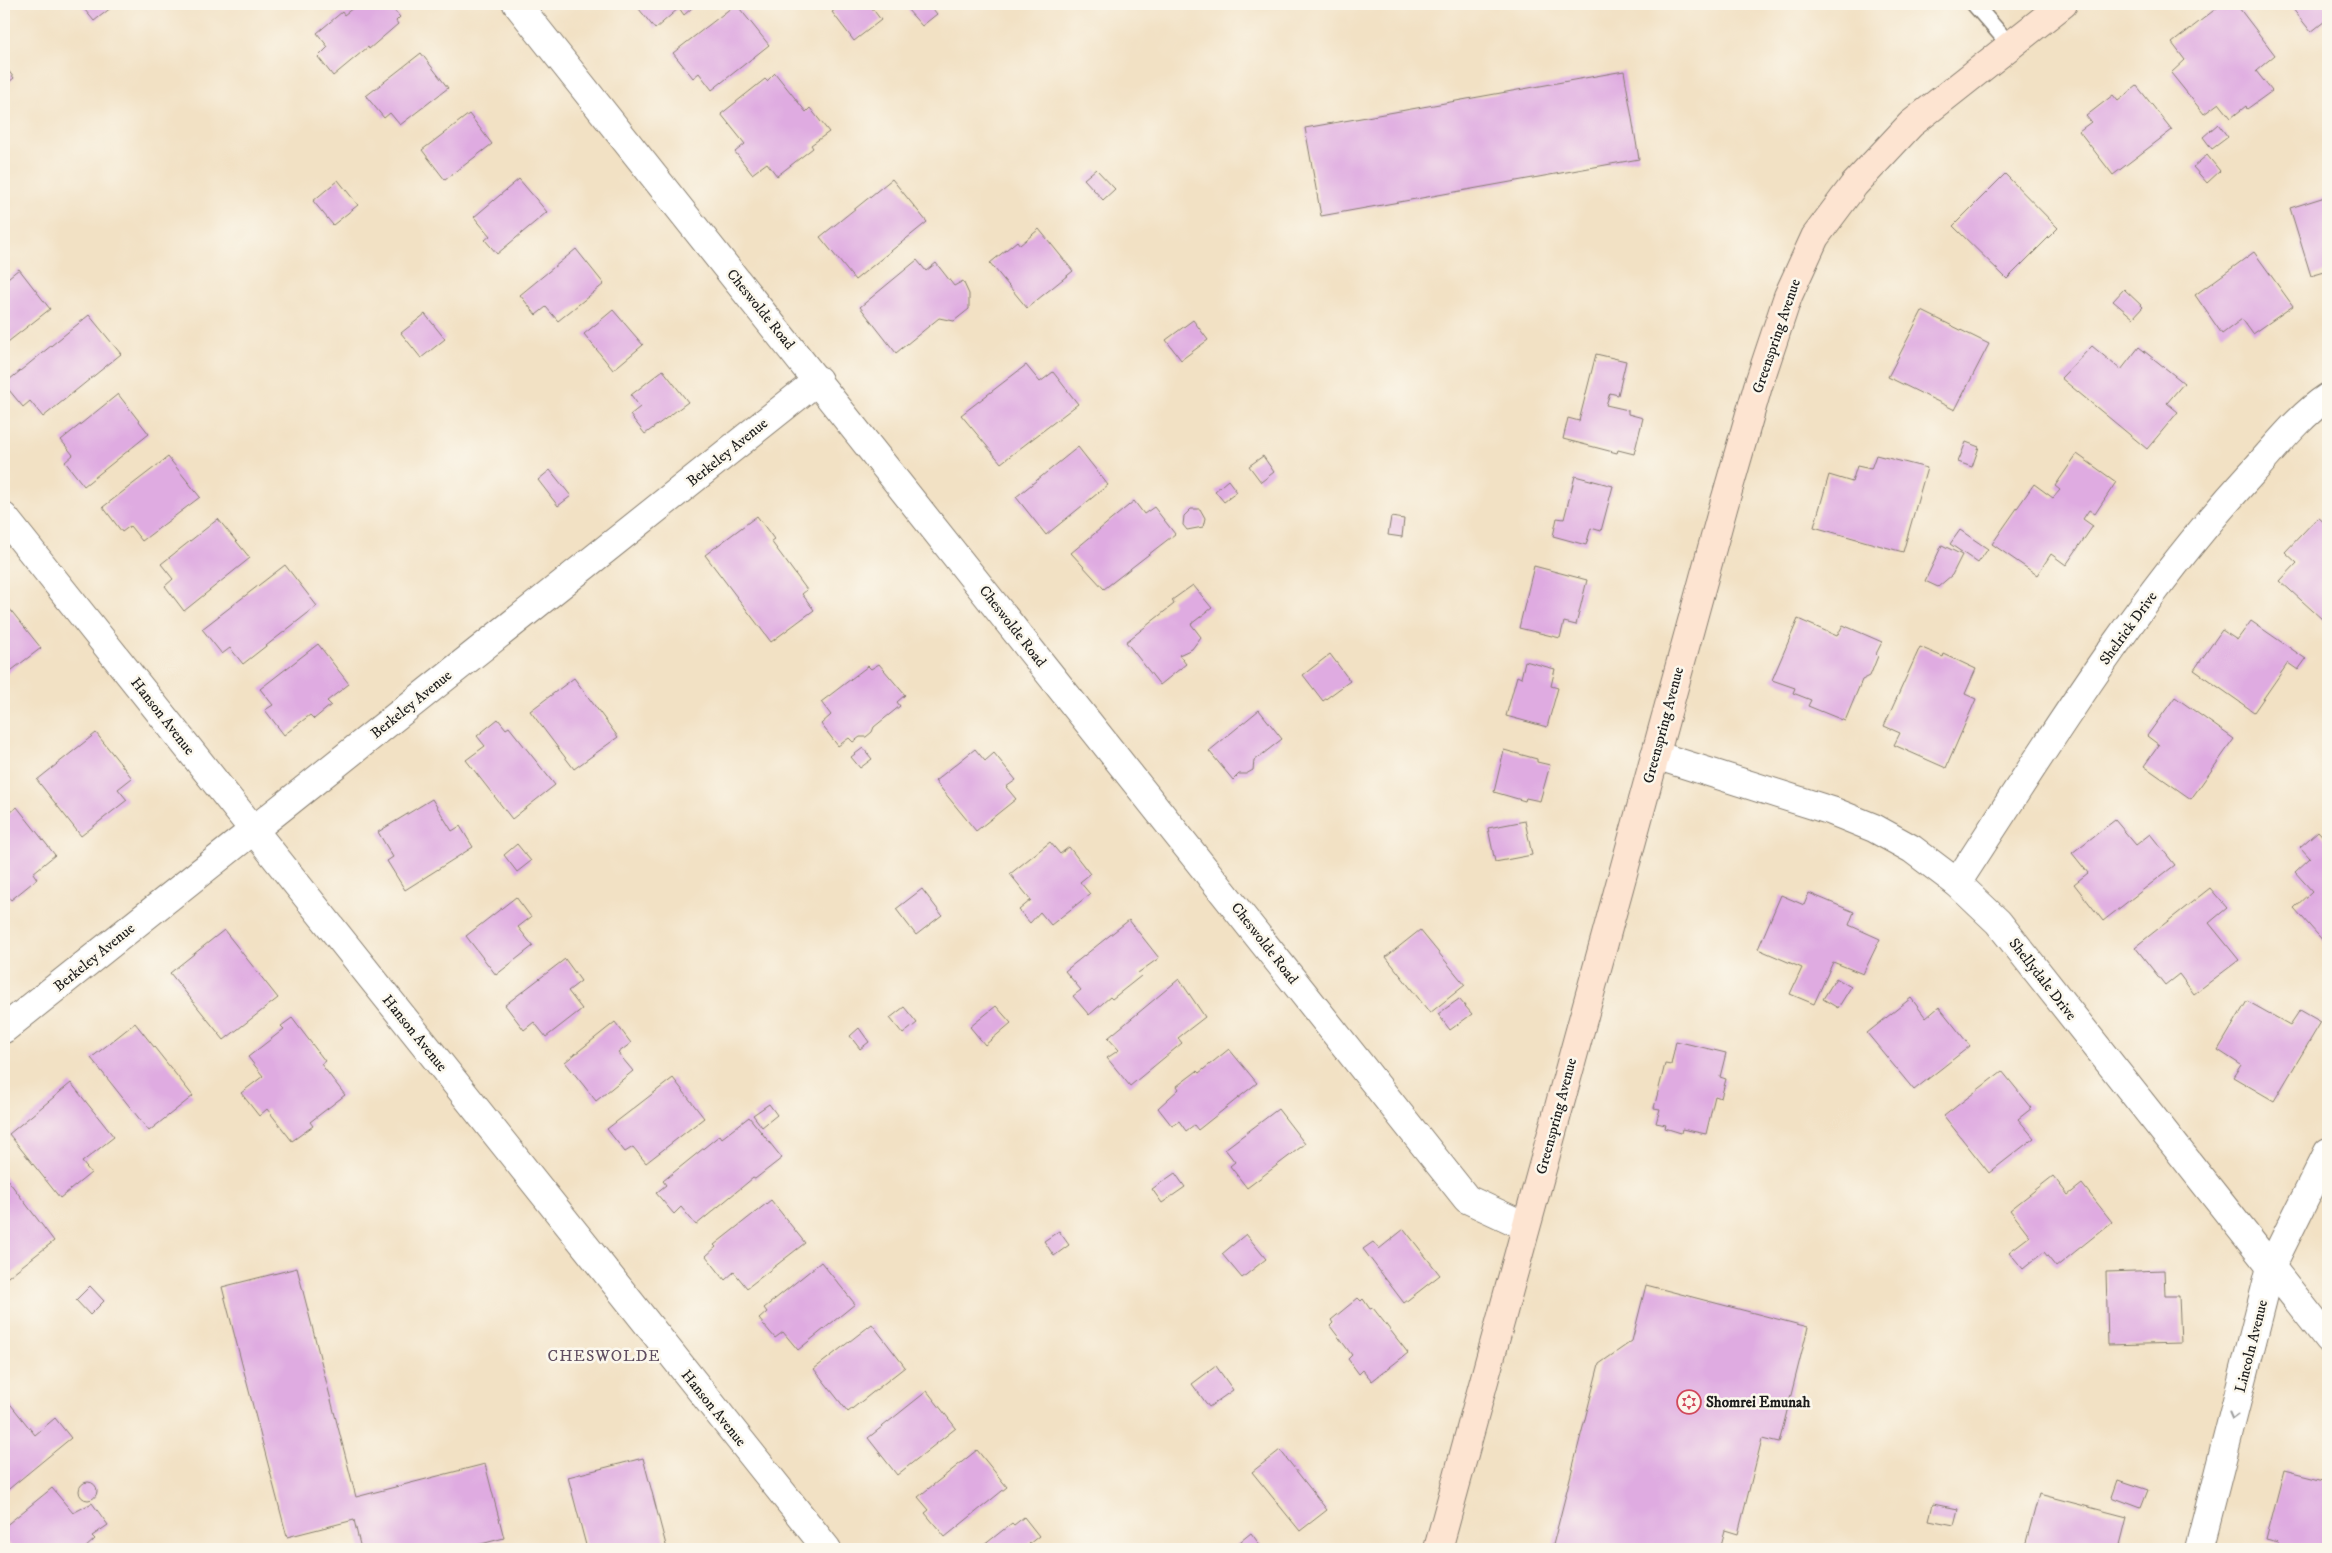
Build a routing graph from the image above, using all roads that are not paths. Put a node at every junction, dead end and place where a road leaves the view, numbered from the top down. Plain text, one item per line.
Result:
1 (517, 4) edge
2 (1974, 4) edge
3 (2063, 4) edge
4 (2010, 45) junction
5 (818, 380) junction
6 (2328, 397) edge
7 (4, 516) edge
8 (1655, 755) junction
9 (253, 830) junction
10 (1957, 883) junction
11 (4, 1029) edge
12 (2328, 1152) edge
13 (1526, 1226) junction
14 (2271, 1267) junction
15 (2328, 1339) edge
16 (827, 1549) edge
17 (1438, 1549) edge
18 (2199, 1549) edge

1 - 5 street, Cheswolde Road
2 - 4 lane
3 - 4 main road, Greenspring Avenue
4 - 8 main road, Greenspring Avenue
5 - 9 street, Berkeley Avenue
5 - 13 street, Cheswolde Road
6 - 10 street, Shelrick Drive
7 - 9 street, Hanson Avenue
8 - 10 street, Shellydale Drive
8 - 13 main road, Greenspring Avenue
9 - 11 street, Berkeley Avenue
9 - 16 street, Hanson Avenue
10 - 14 street, Shellydale Drive
12 - 14 street, Lincoln Avenue
13 - 17 main road, Greenspring Avenue
14 - 15 street, Shellydale Drive
14 -> 18 street, Lincoln Avenue

